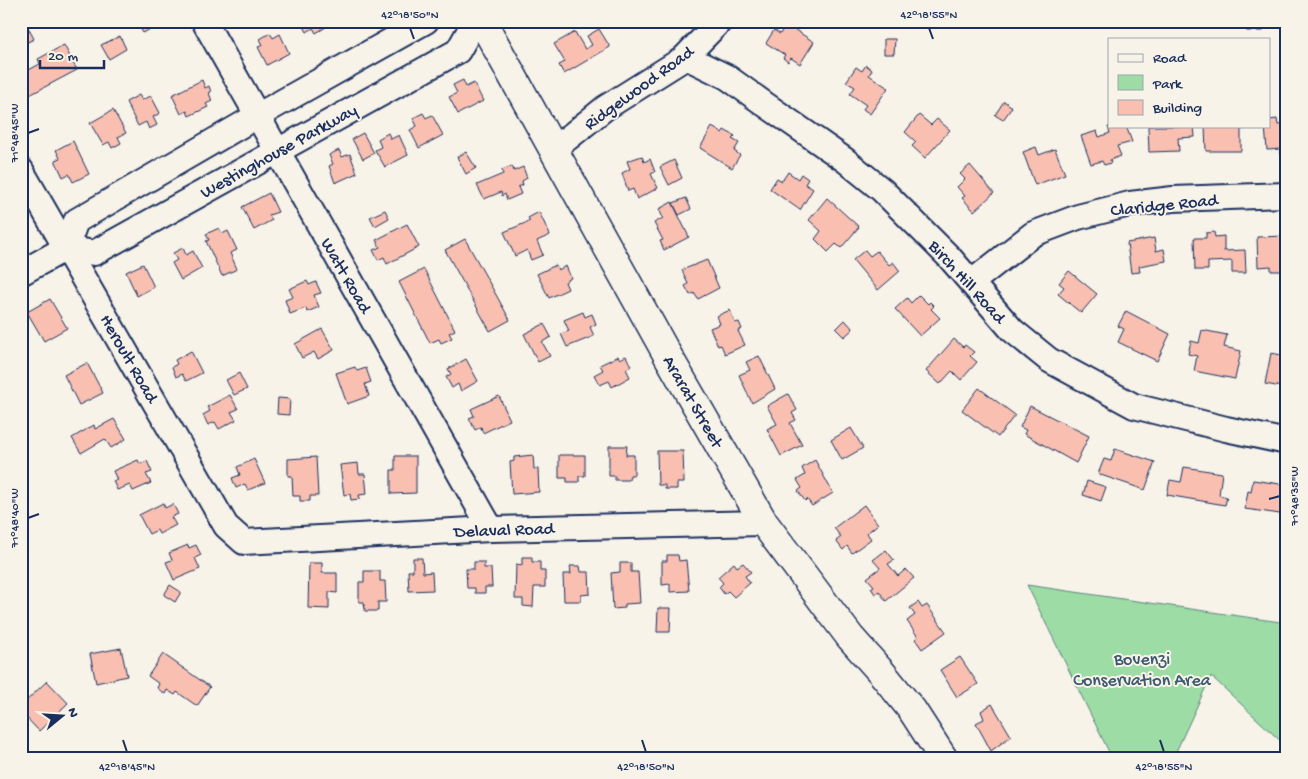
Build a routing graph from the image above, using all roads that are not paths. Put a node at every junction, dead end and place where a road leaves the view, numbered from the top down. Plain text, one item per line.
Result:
1 (204, 21) edge
2 (426, 21) edge
3 (475, 21) edge
4 (482, 21) edge
5 (720, 21) edge
6 (683, 58) junction
7 (257, 116) junction
8 (552, 148) junction
9 (277, 151) junction
10 (21, 170) edge
11 (1287, 195) edge
12 (66, 248) junction
13 (21, 273) edge
14 (972, 282) junction
15 (1287, 442) edge
16 (764, 523) junction
17 (491, 529) junction
18 (244, 542) joint
19 (943, 758) edge

1 - 7 street, Watt Road
2 - 7 street
3 - 9 street, Westinghouse Parkway
4 - 8 main road, Ararat Street
5 - 6 street, Ridgewood Road
6 - 8 street, Ridgewood Road
6 - 14 street, Birch Hill Road
7 - 9 street, Watt Road
7 - 12 street
8 - 16 main road, Ararat Street
9 - 12 street, Westinghouse Parkway
9 - 17 street, Watt Road
10 - 12 street, Heroult Road
11 - 14 street, Claridge Road
12 - 13 street
12 - 18 street, Heroult Road
14 - 15 street, Birch Hill Road
16 - 17 street, Delaval Road
16 - 19 main road, Ararat Street
17 - 18 street, Delaval Road

